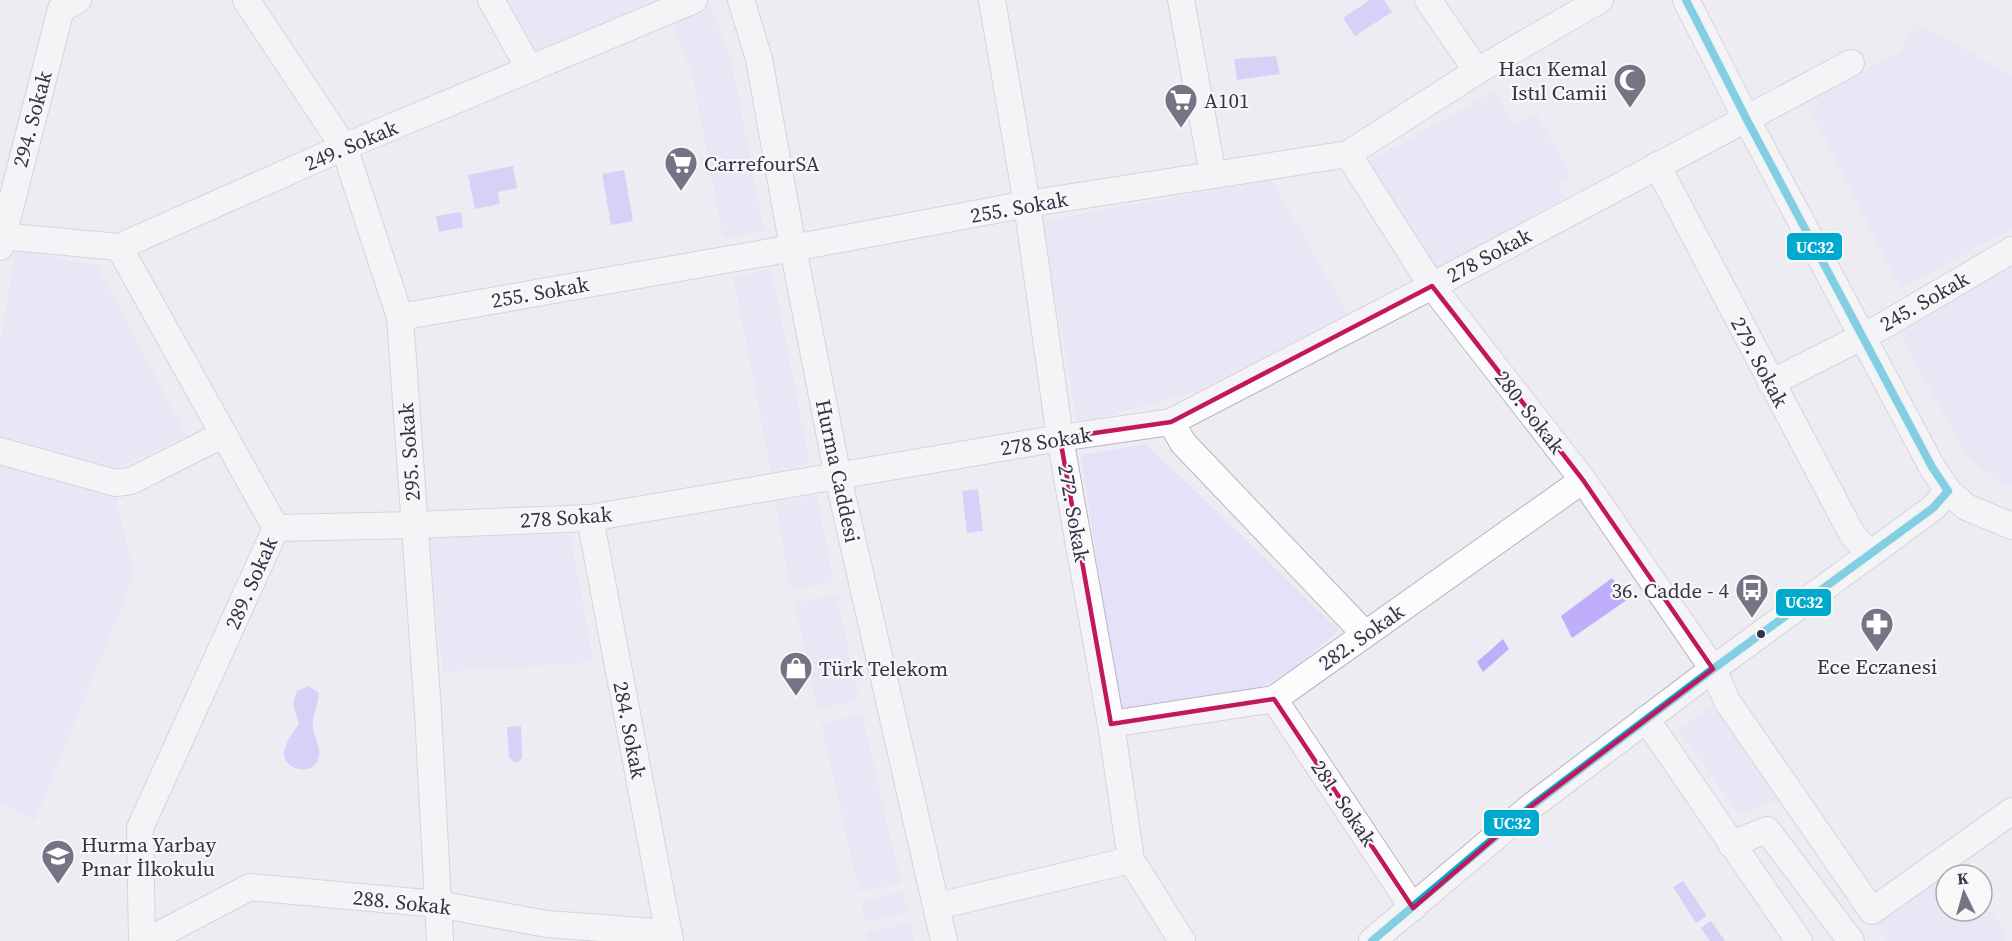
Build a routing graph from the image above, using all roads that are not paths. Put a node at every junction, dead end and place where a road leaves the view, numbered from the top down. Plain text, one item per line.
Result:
1 (78, 0) edge
2 (246, 0) edge
3 (491, 0) edge
4 (694, 0) edge
5 (741, 0) edge
6 (992, 0) edge
7 (1181, 0) edge
8 (1428, 0) edge
9 (1600, 0) edge
10 (1686, 0) edge
11 (1851, 63) dead end
12 (529, 68) junction
13 (1477, 71) junction
14 (1746, 118) junction
15 (344, 147) junction
16 (1348, 153) junction
17 (1657, 165) junction
18 (1213, 175) junction
19 (1027, 204) junction
20 (1, 240) edge
21 (119, 247) junction
22 (793, 248) junction
23 (2012, 250) edge
24 (1432, 286) junction
25 (400, 317) junction
26 (1862, 336) junction
27 (1771, 383) junction
28 (1171, 422) junction
29 (224, 434) junction
30 (1060, 438) junction
31 (0, 452) edge
32 (838, 477) junction
33 (1583, 480) junction
34 (1948, 491) junction
35 (590, 519) junction
36 (414, 525) junction
37 (2012, 526) edge
38 (276, 528) junction
39 (1869, 554) junction
40 (1365, 634) junction
41 (1713, 669) junction
42 (1274, 699) junction
43 (1646, 719) junction
44 (1111, 724) junction
45 (2012, 810) edge
46 (1731, 844) junction
47 (1131, 861) junction
48 (437, 904) junction
49 (937, 906) junction
50 (1413, 908) junction
51 (670, 937) edge
52 (145, 941) edge
53 (440, 941) edge
54 (944, 941) edge
55 (1182, 941) edge
56 (1372, 941) edge
57 (1799, 941) edge
58 (1851, 941) edge

1 - 20 street, 294. Sokak
2 - 15 street, 295. Sokak
3 - 12 street
4 - 12 street, 249. Sokak
5 - 22 street, Hurma Caddesi
6 - 19 street, 272. Sokak
7 - 18 street
8 - 13 street
9 - 13 street, 255. Sokak
10 - 14 street
11 - 14 street, 278 Sokak
12 - 15 street, 249. Sokak
13 - 16 street, 255. Sokak
14 - 17 street, 278 Sokak
14 - 26 street
15 - 21 street, 249. Sokak
15 - 25 street, 295. Sokak
16 - 18 street, 255. Sokak
16 - 24 street, 280. Sokak
17 - 24 street, 278 Sokak
17 - 27 street, 279. Sokak
18 - 19 street, 255. Sokak
19 - 22 street, 255. Sokak
19 - 30 street, 272. Sokak
20 - 21 street, 249. Sokak
21 - 29 street, 289. Sokak
22 - 25 street, 255. Sokak
22 - 32 street, Hurma Caddesi
23 - 26 street, 245. Sokak
24 - 28 street, 278 Sokak
24 - 33 street, 280. Sokak
25 - 36 street, 295. Sokak
26 - 27 street, 245. Sokak
26 - 34 street
27 - 39 street, 279. Sokak
28 - 30 street, 278 Sokak
28 - 40 street
29 - 31 street
29 - 38 street, 289. Sokak
30 - 32 street, 278 Sokak
30 - 44 street, 272. Sokak
32 - 35 street, 278 Sokak
32 - 49 street, Hurma Caddesi
33 - 40 street, 282. Sokak
33 - 41 street, 280. Sokak
34 - 37 street
34 - 39 street
35 - 36 street, 278 Sokak
35 - 51 street, 284. Sokak
36 - 38 street, 278 Sokak
36 - 48 street, 295. Sokak
38 - 52 street, 289. Sokak
39 - 41 street
40 - 42 street, 282. Sokak
41 - 43 street
41 - 45 street, 280. Sokak
42 - 44 street, 282. Sokak
42 - 50 street, 281. Sokak
43 - 46 street
43 - 50 street
44 - 47 street, 272. Sokak
46 - 57 street
46 - 58 street
47 - 49 street
47 - 55 street, 272. Sokak
48 - 51 street, 288. Sokak
48 - 52 street, 288. Sokak
48 - 53 street, 295. Sokak
49 - 54 street, Hurma Caddesi
50 - 56 street

